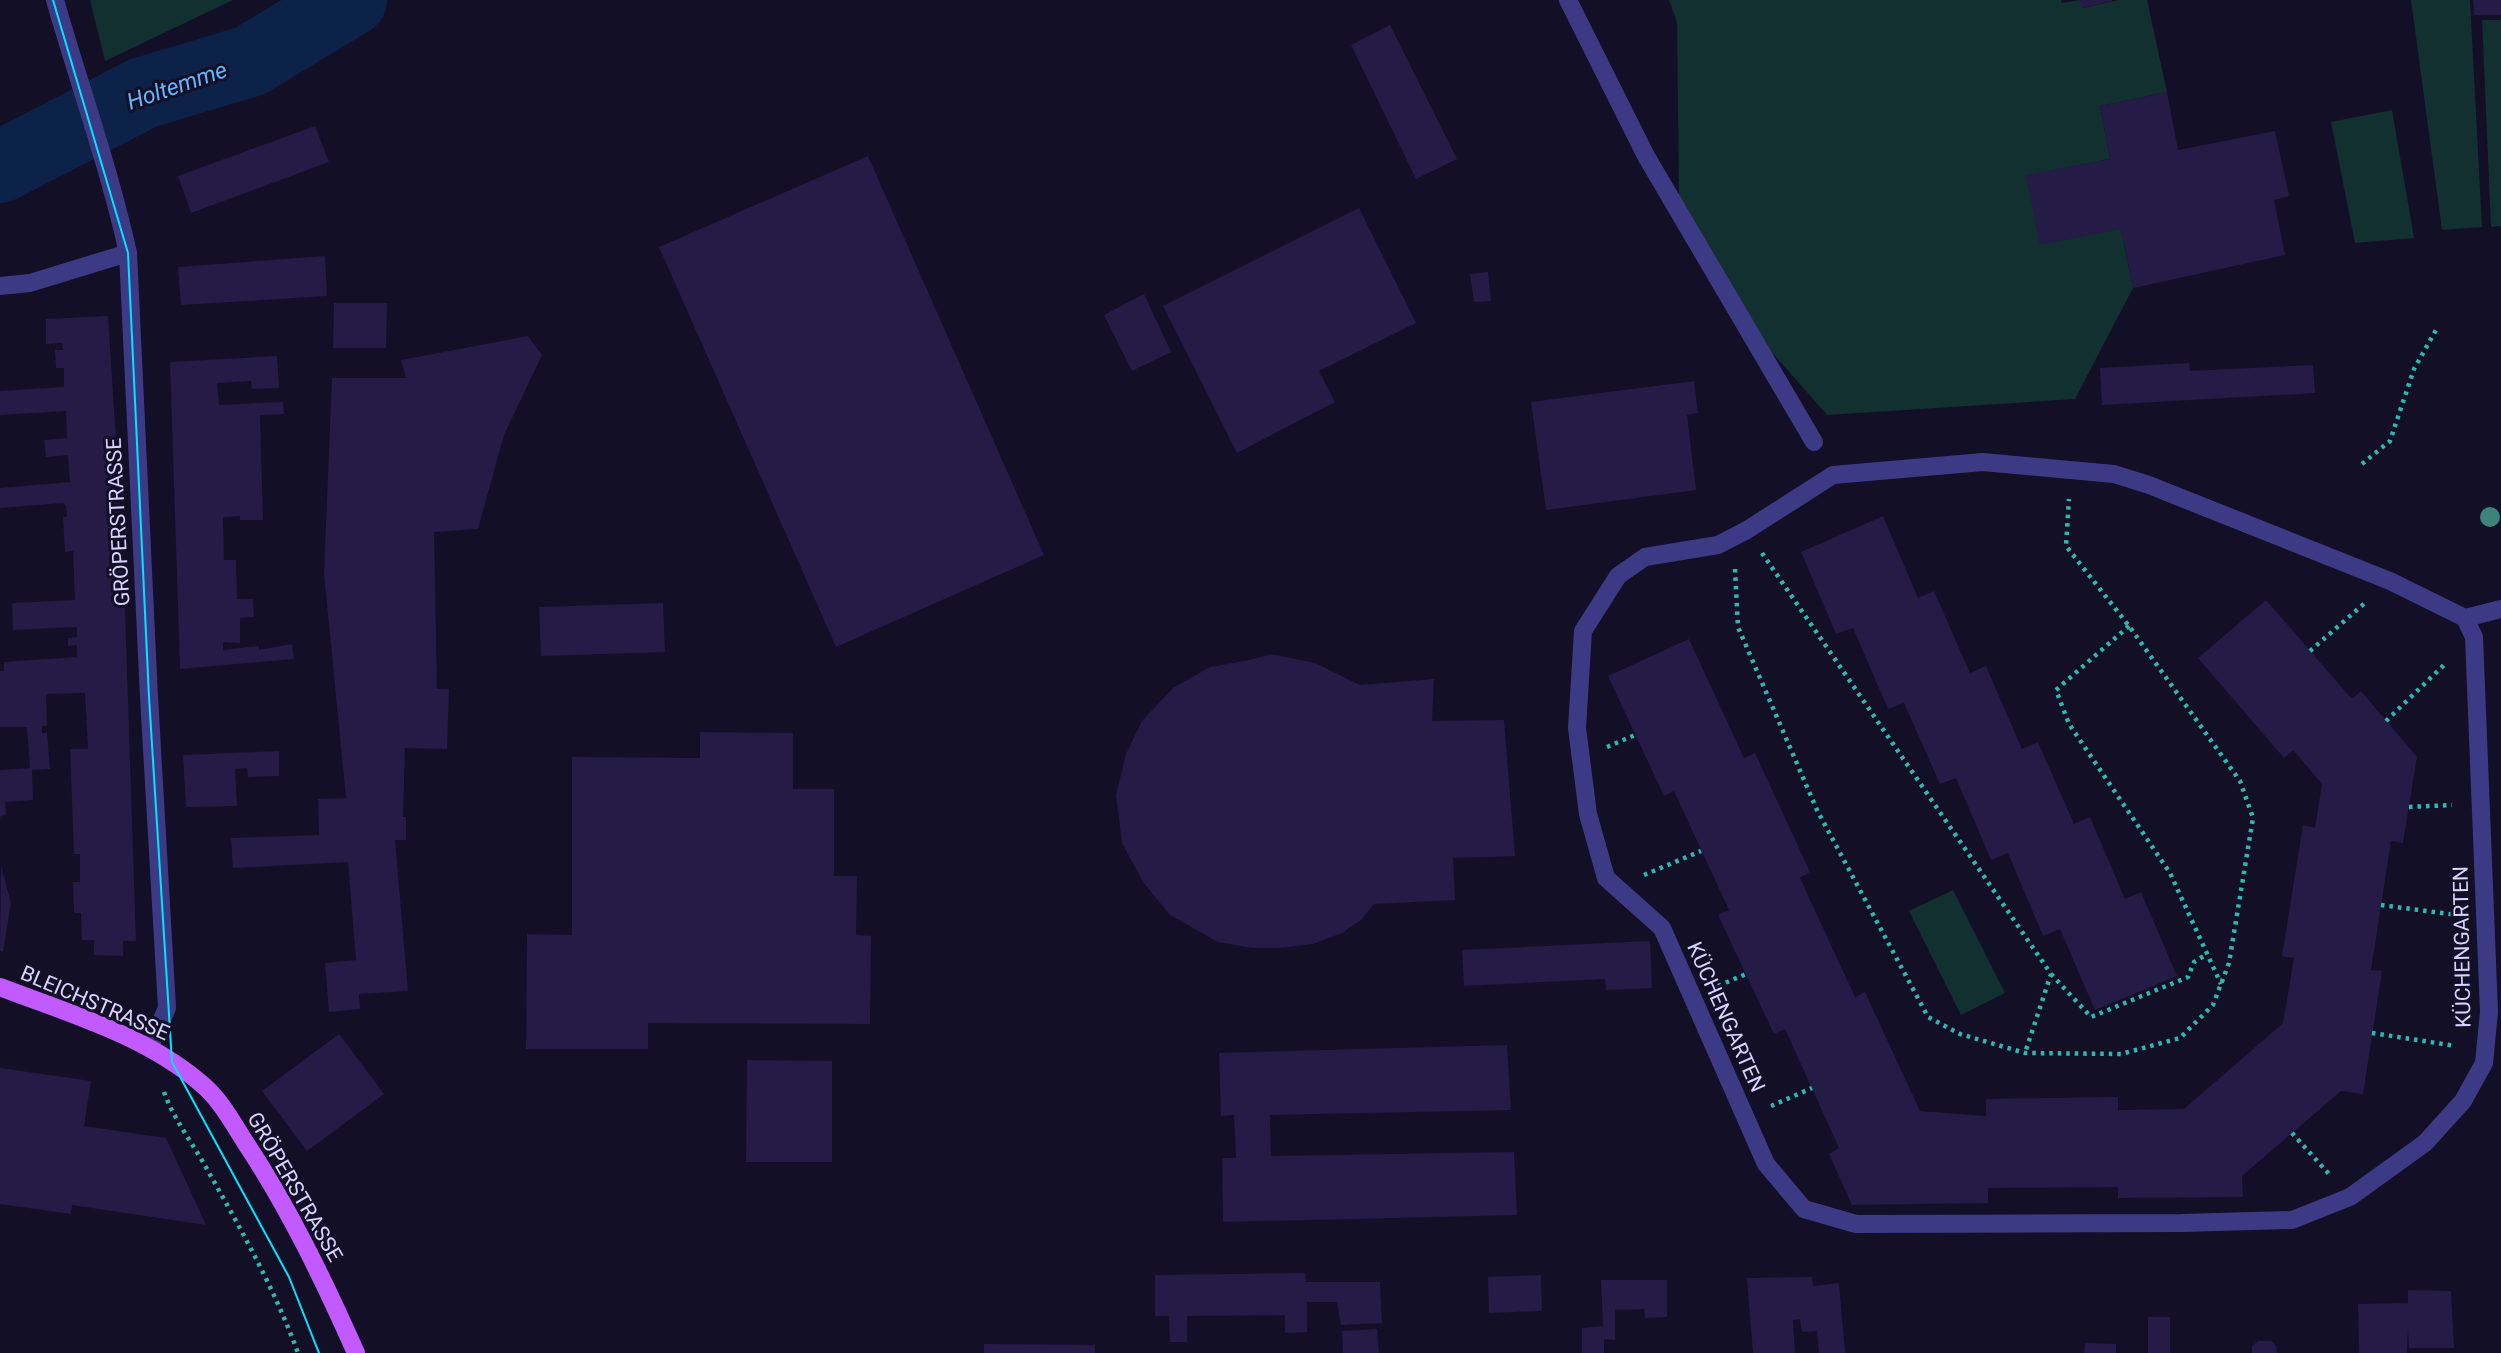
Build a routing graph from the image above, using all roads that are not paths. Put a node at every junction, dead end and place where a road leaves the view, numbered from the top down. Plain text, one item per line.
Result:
1 (55, 0) edge
2 (1568, 0) edge
3 (128, 253) junction
4 (0, 286) edge
5 (1814, 442) dead end
6 (2501, 608) edge
7 (2465, 618) junction
8 (0, 987) edge
9 (149, 1048) junction
10 (172, 1062) joint
11 (356, 1353) edge

1 - 3 street, GRÖPERSTRASSE
2 - 5 street
3 - 4 street
3 - 9 street, GRÖPERSTRASSE
6 - 7 street
7 - 7 street, KÜCHENGARTEN
8 - 9 main road, BLEICHSTRASSE
9 - 10 main road, BLEICHSTRASSE
10 - 11 main road, GRÖPERSTRASSE

